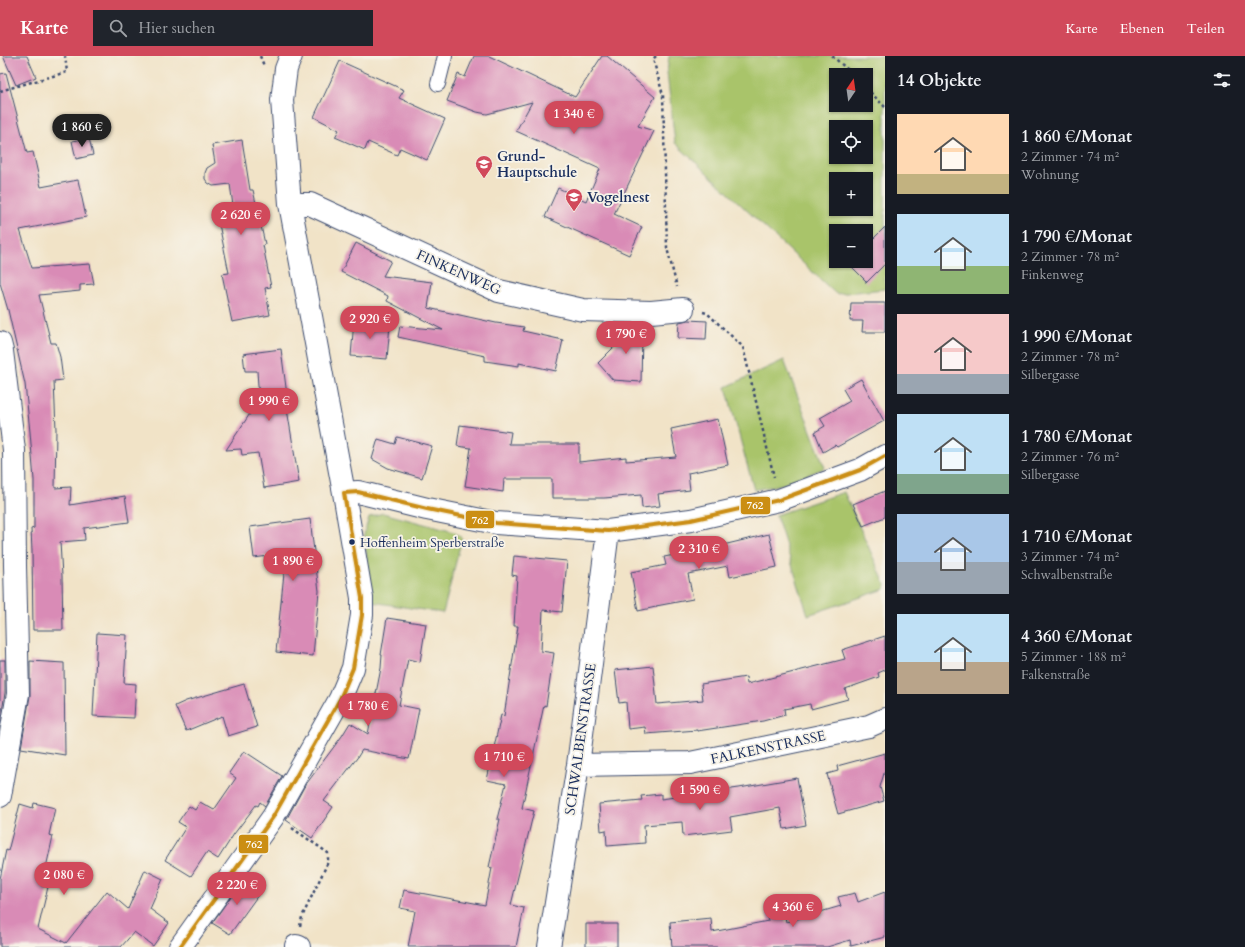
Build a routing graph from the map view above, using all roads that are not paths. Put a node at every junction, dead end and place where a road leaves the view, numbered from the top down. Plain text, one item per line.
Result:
1 (291, 56) edge
2 (445, 56) edge
3 (438, 84) dead end
4 (290, 204) junction
5 (683, 309) road end
6 (0, 343) edge
7 (885, 456) edge
8 (344, 493) junction
9 (608, 531) junction
10 (885, 719) edge
11 (578, 766) junction
12 (0, 796) edge
13 (180, 947) edge
14 (550, 947) edge

1 - 4 street
2 - 3 lane
4 - 5 street, FINKENWEG
4 - 8 street
6 - 12 street
7 - 9 street
8 - 9 street
8 - 13 street
9 - 11 street, SCHWALBENSTRASSE
10 - 11 street, FALKENSTRASSE
11 - 14 street, SCHWALBENSTRASSE

